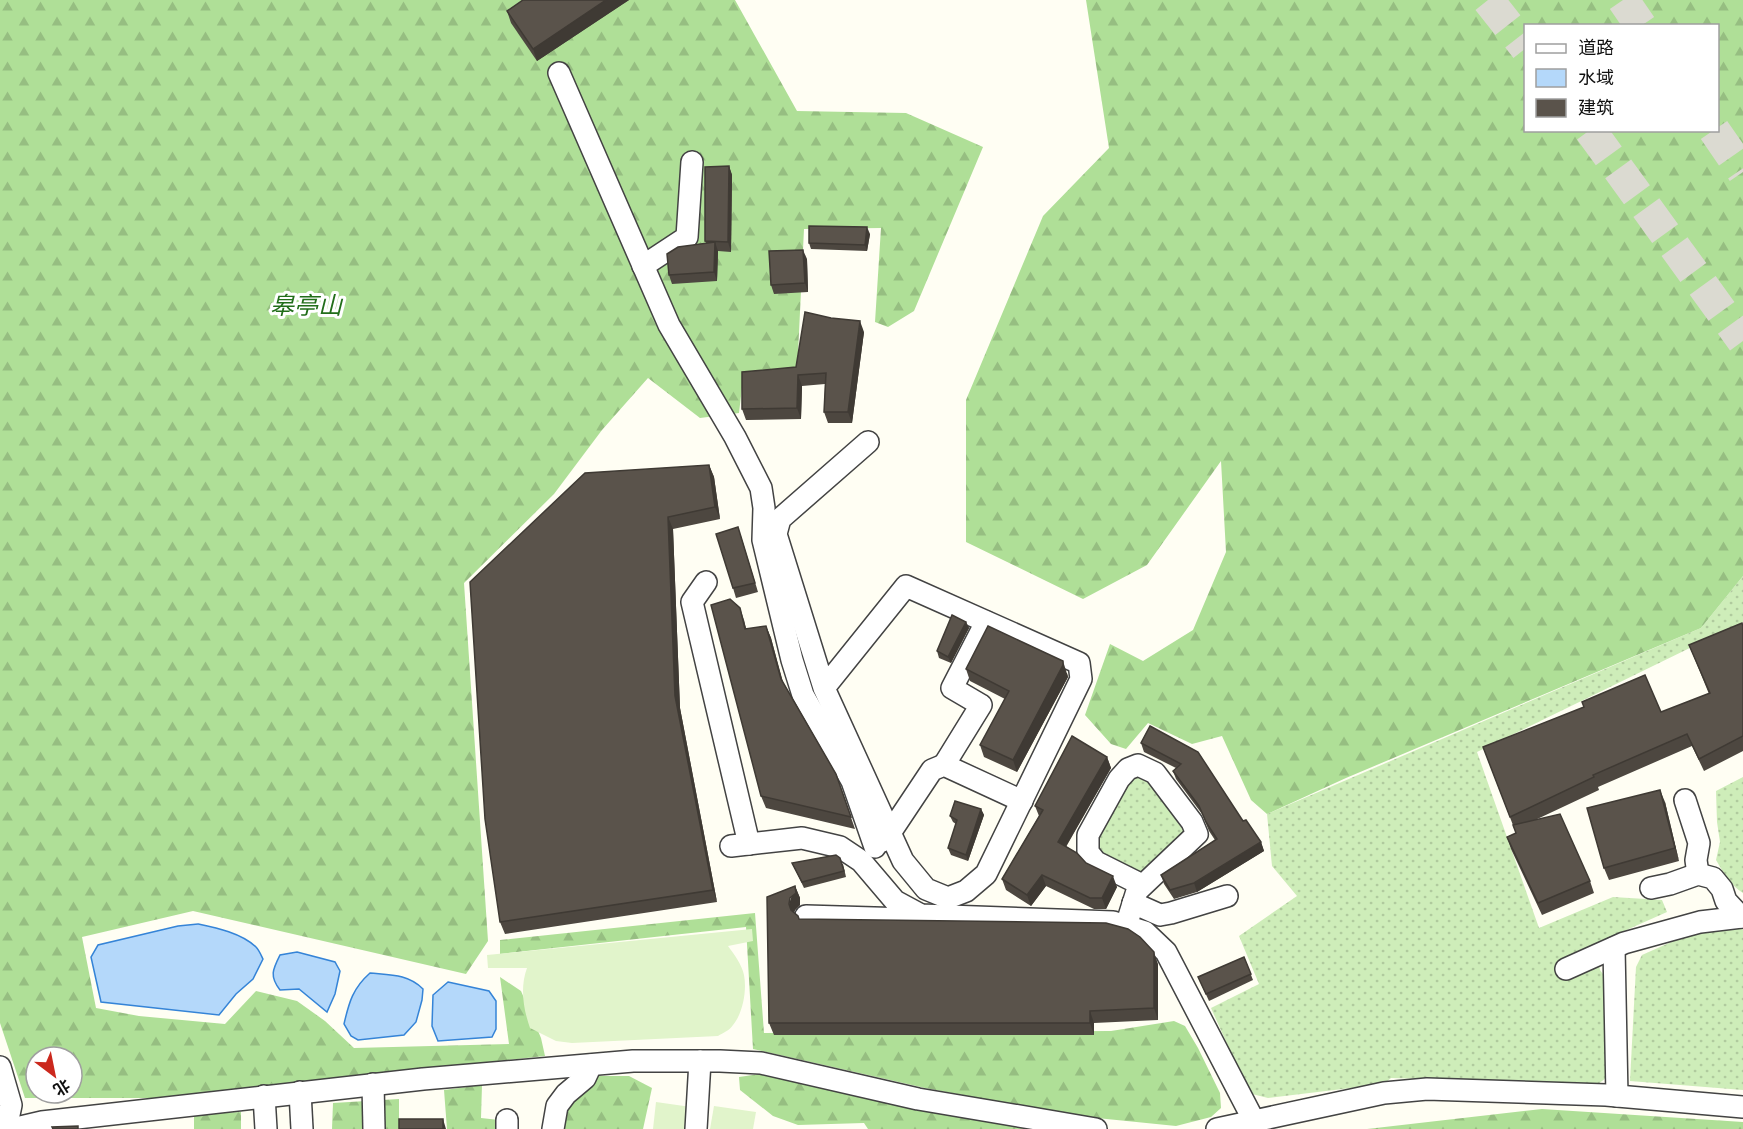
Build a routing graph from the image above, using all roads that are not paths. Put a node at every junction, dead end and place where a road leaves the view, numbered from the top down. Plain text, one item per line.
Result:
1 (559, 73) dead end
2 (692, 162) dead end
3 (643, 266) junction
4 (867, 442) dead end
5 (706, 582) dead end
6 (986, 622) junction
7 (824, 688) junction
8 (944, 765) junction
9 (1685, 800) dead end
10 (1022, 801) junction
11 (876, 847) junction
12 (1698, 874) junction
13 (1651, 888) dead end
14 (1138, 894) junction
15 (1227, 896) dead end
16 (921, 915) junction
17 (806, 916) dead end
18 (1742, 917) edge
19 (1126, 926) junction
20 (1614, 948) junction
21 (1566, 969) dead end
22 (700, 1061) junction
23 (591, 1065) junction
24 (0, 1067) edge
25 (373, 1084) junction
26 (300, 1092) junction
27 (264, 1096) junction
28 (1617, 1096) junction
29 (1743, 1107) edge
30 (124, 1121) edge
31 (1254, 1121) junction
32 (6, 1129) edge
33 (12, 1129) edge
34 (266, 1129) edge
35 (302, 1129) edge
36 (374, 1129) edge
37 (554, 1129) edge
38 (696, 1129) edge
39 (1096, 1129) edge
40 (1216, 1129) edge

1 - 3 street
2 - 3 street
3 - 11 street
4 - 7 street
5 - 11 street
6 - 7 street
6 - 8 street
6 - 10 street
7 - 11 street
8 - 10 street
8 - 11 street
9 - 12 street
10 - 11 street
11 - 16 street
12 - 13 street
12 - 18 street
14 - 14 street
14 - 15 street
14 - 19 street
16 - 17 street
16 - 19 street
18 - 20 street
19 - 31 street
20 - 21 street
20 - 28 street
22 - 23 street
22 - 38 street
22 - 39 street
23 - 25 street
23 - 37 street
24 - 32 street
25 - 26 street
25 - 36 street
26 - 27 street
26 - 35 street
27 - 30 street
27 - 34 street
28 - 29 street
28 - 31 street
30 - 33 street
31 - 40 street

